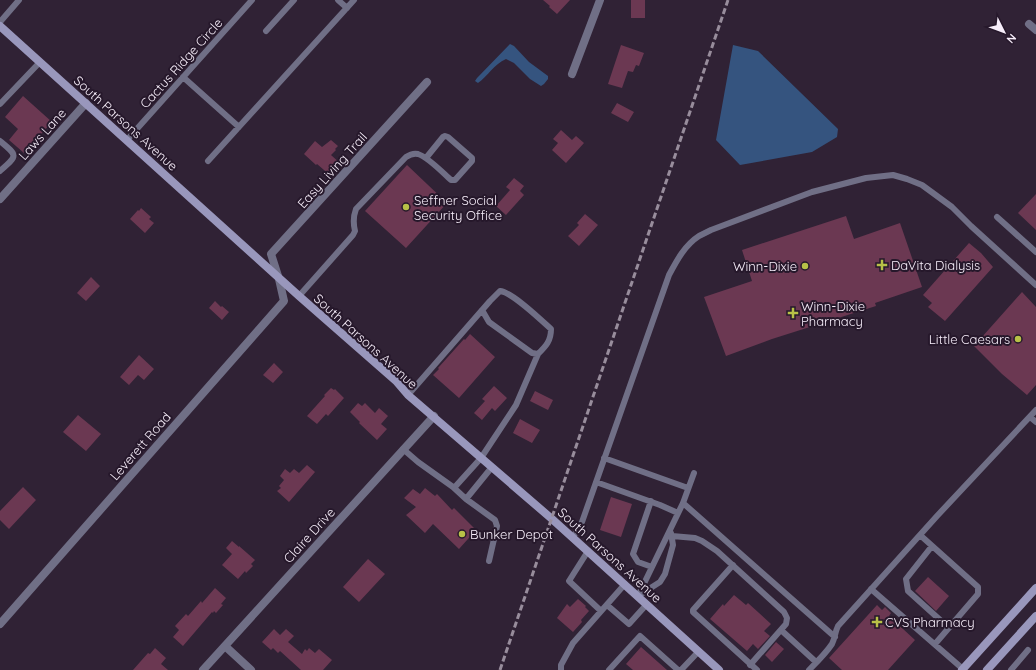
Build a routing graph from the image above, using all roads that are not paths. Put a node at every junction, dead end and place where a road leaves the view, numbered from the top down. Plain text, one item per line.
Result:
1 (19, 0) edge
2 (252, 0) edge
3 (294, 0) edge
4 (338, 0) edge
5 (354, 0) edge
6 (600, 0) edge
7 (347, 8) junction
8 (0, 22) edge
9 (1028, 24) dead end
10 (0, 26) edge
11 (1036, 30) edge
12 (266, 31) dead end
13 (40, 62) junction
14 (572, 74) dead end
15 (183, 77) junction
16 (427, 82) dead end
17 (86, 103) junction
18 (0, 104) edge
19 (238, 127) junction
20 (127, 140) junction
21 (0, 141) edge
22 (426, 158) junction
23 (208, 161) dead end
24 (0, 171) edge
25 (0, 199) edge
26 (997, 217) dead end
27 (1036, 252) edge
28 (279, 279) junction
29 (1036, 285) edge
30 (299, 296) junction
31 (482, 310) junction
32 (538, 354) junction
33 (408, 394) junction
34 (1036, 410) edge
35 (434, 416) junction
36 (1030, 417) junction
37 (1036, 422) edge
38 (403, 449) junction
39 (481, 458) junction
40 (604, 458) junction
41 (492, 468) junction
42 (694, 473) dead end
43 (596, 482) junction
44 (454, 488) junction
45 (688, 488) junction
46 (466, 499) junction
47 (651, 501) junction
48 (683, 503) junction
49 (678, 513) junction
50 (671, 527) junction
51 (920, 535) junction
52 (672, 536) junction
53 (573, 537) junction
54 (932, 546) junction
55 (588, 551) junction
56 (489, 561) dead end
57 (734, 565) junction
58 (652, 567) junction
59 (625, 584) junction
60 (1036, 588) edge
61 (871, 589) junction
62 (638, 596) junction
63 (646, 604) junction
64 (607, 605) junction
65 (601, 611) junction
66 (1036, 616) edge
67 (0, 624) edge
68 (949, 628) junction
69 (782, 630) junction
70 (835, 637) junction
71 (935, 644) junction
72 (225, 646) junction
73 (1028, 650) dead end
74 (699, 651) junction
75 (816, 662) junction
76 (750, 664) junction
77 (963, 669) edge
78 (203, 670) edge
79 (251, 670) edge
80 (561, 670) edge
81 (609, 670) edge
82 (680, 670) edge
83 (720, 670) edge
84 (756, 670) edge
85 (809, 670) edge
86 (987, 670) edge
87 (1011, 670) edge

1 - 8 lane
2 - 15 lane, Cactus Ridge Circle
3 - 12 lane
4 - 7 lane
5 - 7 lane
6 - 14 street
7 - 19 lane
9 - 11 street
10 - 13 main road, South Parsons Avenue
13 - 17 main road, South Parsons Avenue
13 - 18 lane
15 - 19 lane
15 - 20 lane, Cactus Ridge Circle
16 - 28 street, Easy Living Trail
17 - 20 main road, South Parsons Avenue
17 - 25 street, Laws Lane
19 - 23 lane
20 - 28 main road, South Parsons Avenue
21 - 24 lane
22 - 22 lane
22 - 30 lane
26 - 27 lane
28 - 30 main road, South Parsons Avenue
28 - 67 street, Leverett Road
29 - 40 lane
30 - 33 main road, South Parsons Avenue
31 - 32 lane
31 - 32 lane
31 - 33 lane
32 - 39 lane
33 - 35 main road, South Parsons Avenue
34 - 36 lane
35 - 38 street, Claire Drive
35 - 39 main road, South Parsons Avenue
36 - 37 lane
36 - 51 lane
38 - 44 lane
38 - 72 street, Claire Drive
39 - 41 main road, South Parsons Avenue
39 - 44 lane
40 - 43 lane
40 - 45 lane
41 - 46 lane
41 - 53 main road, South Parsons Avenue
42 - 45 lane
43 - 47 lane
43 - 53 lane
44 - 46 lane
45 - 48 lane
46 - 56 lane
47 - 49 lane
47 - 58 lane
48 - 49 lane
48 - 70 lane
49 - 50 lane
50 - 52 lane
50 - 58 lane
51 - 54 lane
51 - 61 lane
52 - 57 lane
52 - 62 lane
53 - 55 main road, South Parsons Avenue
54 - 68 lane
54 - 68 lane
55 - 59 main road, South Parsons Avenue
55 - 65 lane
57 - 69 lane
57 - 76 lane
58 - 62 lane
59 - 62 main road, South Parsons Avenue
59 - 64 lane
60 - 77 main road
61 - 70 lane
61 - 71 lane
62 - 63 main road, South Parsons Avenue
63 - 64 lane
63 - 74 main road, South Parsons Avenue
64 - 65 lane
65 - 80 lane
66 - 86 main road
68 - 71 lane
69 - 75 lane
69 - 76 lane
70 - 75 lane
71 - 77 lane
72 - 78 street, Claire Drive
72 - 79 street
73 - 87 lane
74 - 82 lane
74 - 83 main road, South Parsons Avenue
75 - 85 lane
76 - 84 lane
81 - 82 lane

